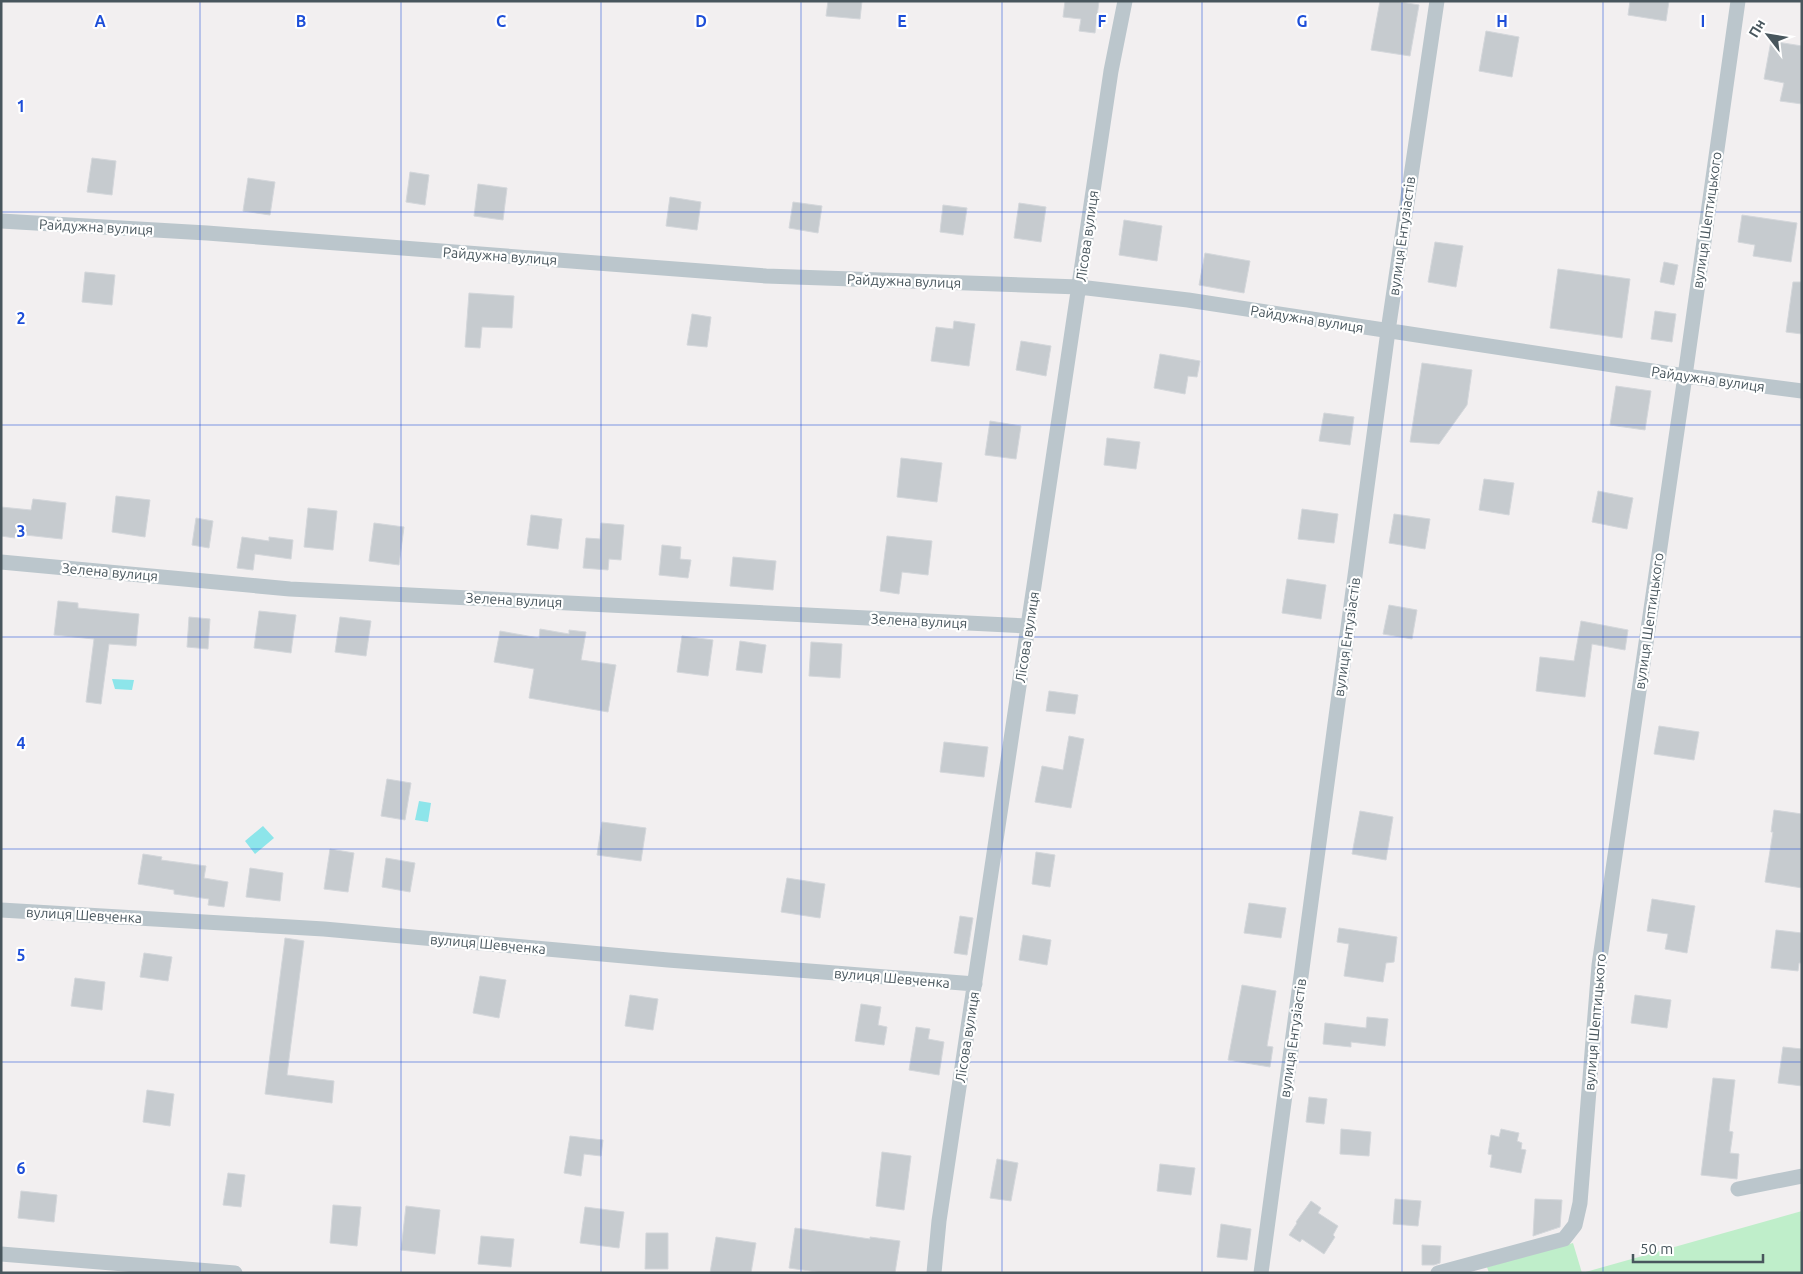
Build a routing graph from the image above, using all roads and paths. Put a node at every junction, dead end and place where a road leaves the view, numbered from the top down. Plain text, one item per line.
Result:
1 (1125, 1) edge
2 (1437, 1) edge
3 (1738, 1) edge
4 (1, 222) edge
5 (1079, 287) junction
6 (1388, 331) junction
7 (1685, 376) junction
8 (1802, 391) edge
9 (1, 562) edge
10 (1028, 626) junction
11 (1, 910) edge
12 (974, 984) junction
13 (1802, 1176) edge
14 (1738, 1189) dead end
15 (1, 1254) edge
16 (235, 1273) edge
17 (934, 1273) edge
18 (1261, 1273) edge
19 (1438, 1273) edge

1 - 5 street, Лісова вулиця
2 - 6 street, вулиця Ентузіастів
3 - 7 street, вулиця Шептицького
4 - 5 street, Райдужна вулиця
5 - 6 street, Райдужна вулиця
5 - 10 street, Лісова вулиця
6 - 7 street, Райдужна вулиця
6 - 18 street, вулиця Ентузіастів
7 - 8 street, Райдужна вулиця
7 - 19 street, вулиця Шептицького
9 - 10 street, Зелена вулиця
10 - 12 street, Лісова вулиця
11 - 12 street, вулиця Шевченка
12 - 17 street, Лісова вулиця
13 - 14 street
15 - 16 street

